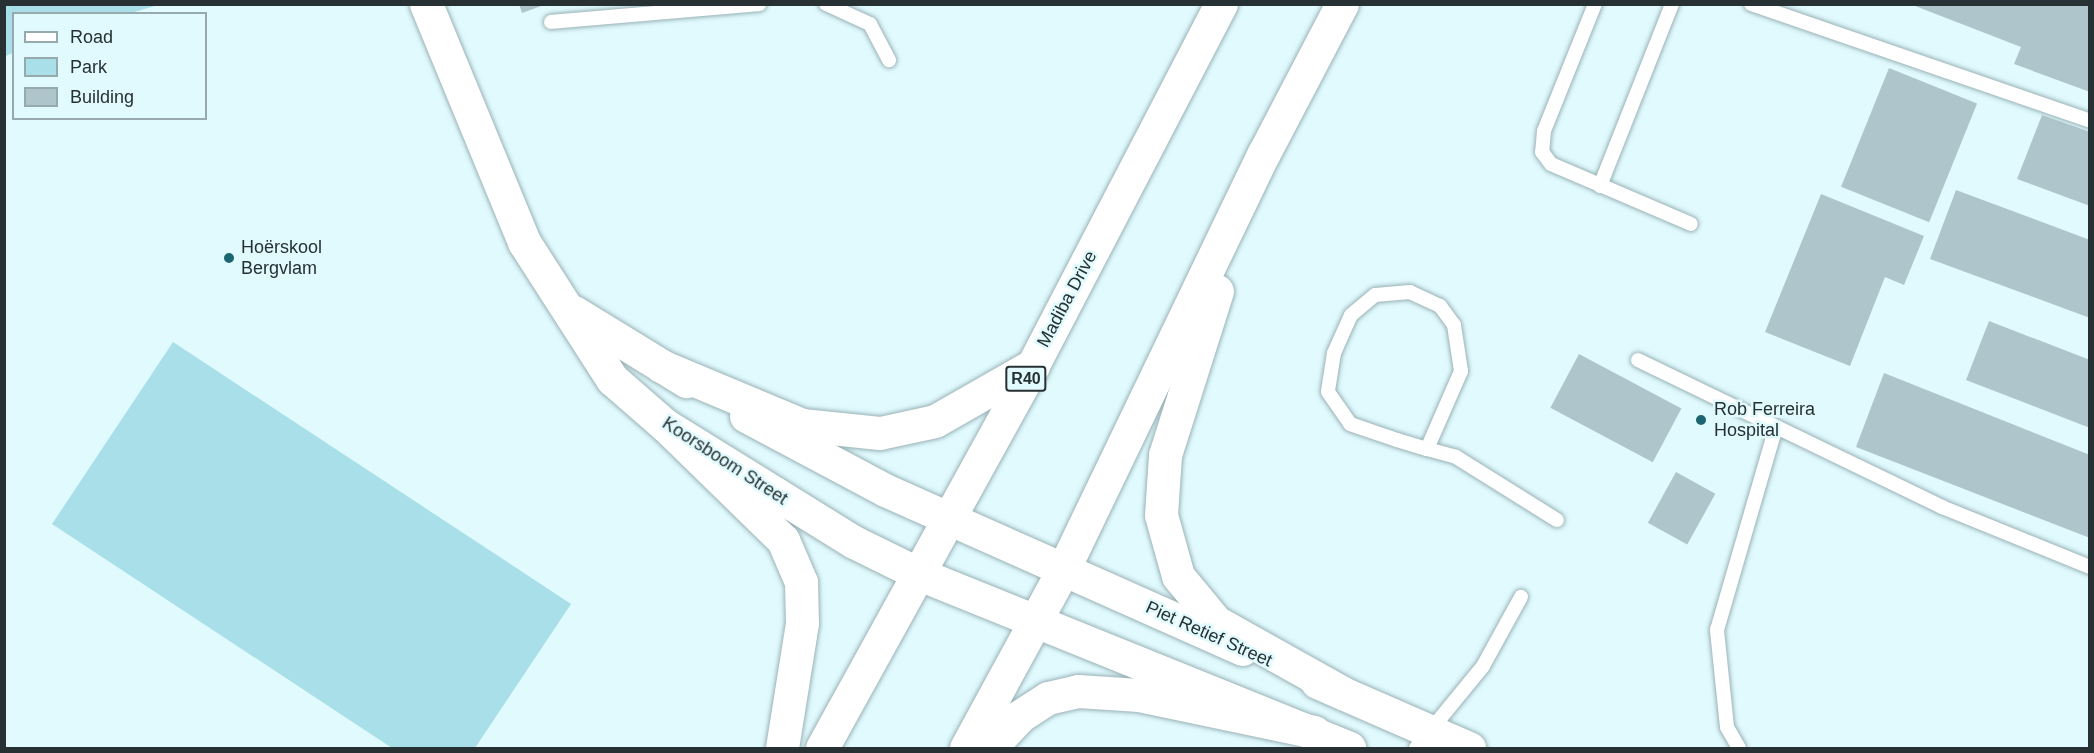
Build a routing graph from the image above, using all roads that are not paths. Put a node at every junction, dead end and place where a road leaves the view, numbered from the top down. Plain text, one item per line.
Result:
1 (426, 4) edge
2 (759, 4) edge
3 (826, 4) edge
4 (1221, 4) edge
5 (1342, 4) edge
6 (1595, 4) edge
7 (1672, 4) edge
8 (1750, 4) edge
9 (551, 22) dead end
10 (889, 60) dead end
11 (2090, 121) edge
12 (1264, 153) junction
13 (1600, 186) junction
14 (1691, 224) dead end
15 (567, 307) junction
16 (1638, 360) dead end
17 (1033, 365) junction
18 (661, 366) junction
19 (665, 425) junction
20 (1776, 427) junction
21 (1427, 449) junction
22 (950, 519) junction
23 (1557, 520) dead end
24 (2090, 567) edge
25 (1063, 570) junction
26 (919, 574) junction
27 (1521, 597) dead end
28 (1034, 623) junction
29 (1343, 693) junction
30 (1314, 732) junction
31 (1422, 740) edge
32 (782, 748) edge
33 (822, 748) edge
34 (966, 748) edge
35 (990, 748) edge
36 (1349, 748) edge
37 (1469, 748) edge
38 (1739, 748) edge

1 - 15 main road, Koorsboom Street
2 - 9 lane
3 - 10 lane
4 - 17 main road, Madiba Drive / R40
5 - 12 main road
6 - 13 lane
7 - 13 lane
8 - 11 lane
12 - 25 main road
12 - 29 main road
13 - 14 lane
15 - 18 main road, Koorsboom Street
15 - 19 main road, Koorsboom Street
16 - 20 lane
17 - 18 main road
17 - 22 main road, Madiba Drive / R40
18 - 22 main road, Koorsboom Street
19 - 26 main road, Koorsboom Street
19 - 32 main road
20 - 24 lane
20 - 38 lane
21 - 21 lane
21 - 23 lane
22 - 25 main road, Piet Retief Street
22 - 26 main road, Madiba Drive / R40
25 - 28 main road
25 - 29 main road, Piet Retief Street
26 - 28 main road
26 - 33 main road, Madiba Drive / R40
27 - 31 lane
28 - 30 main road
28 - 34 main road
29 - 31 main road, Piet Retief Street
30 - 35 main road
30 - 36 main road
31 - 37 main road, Piet Retief Street

